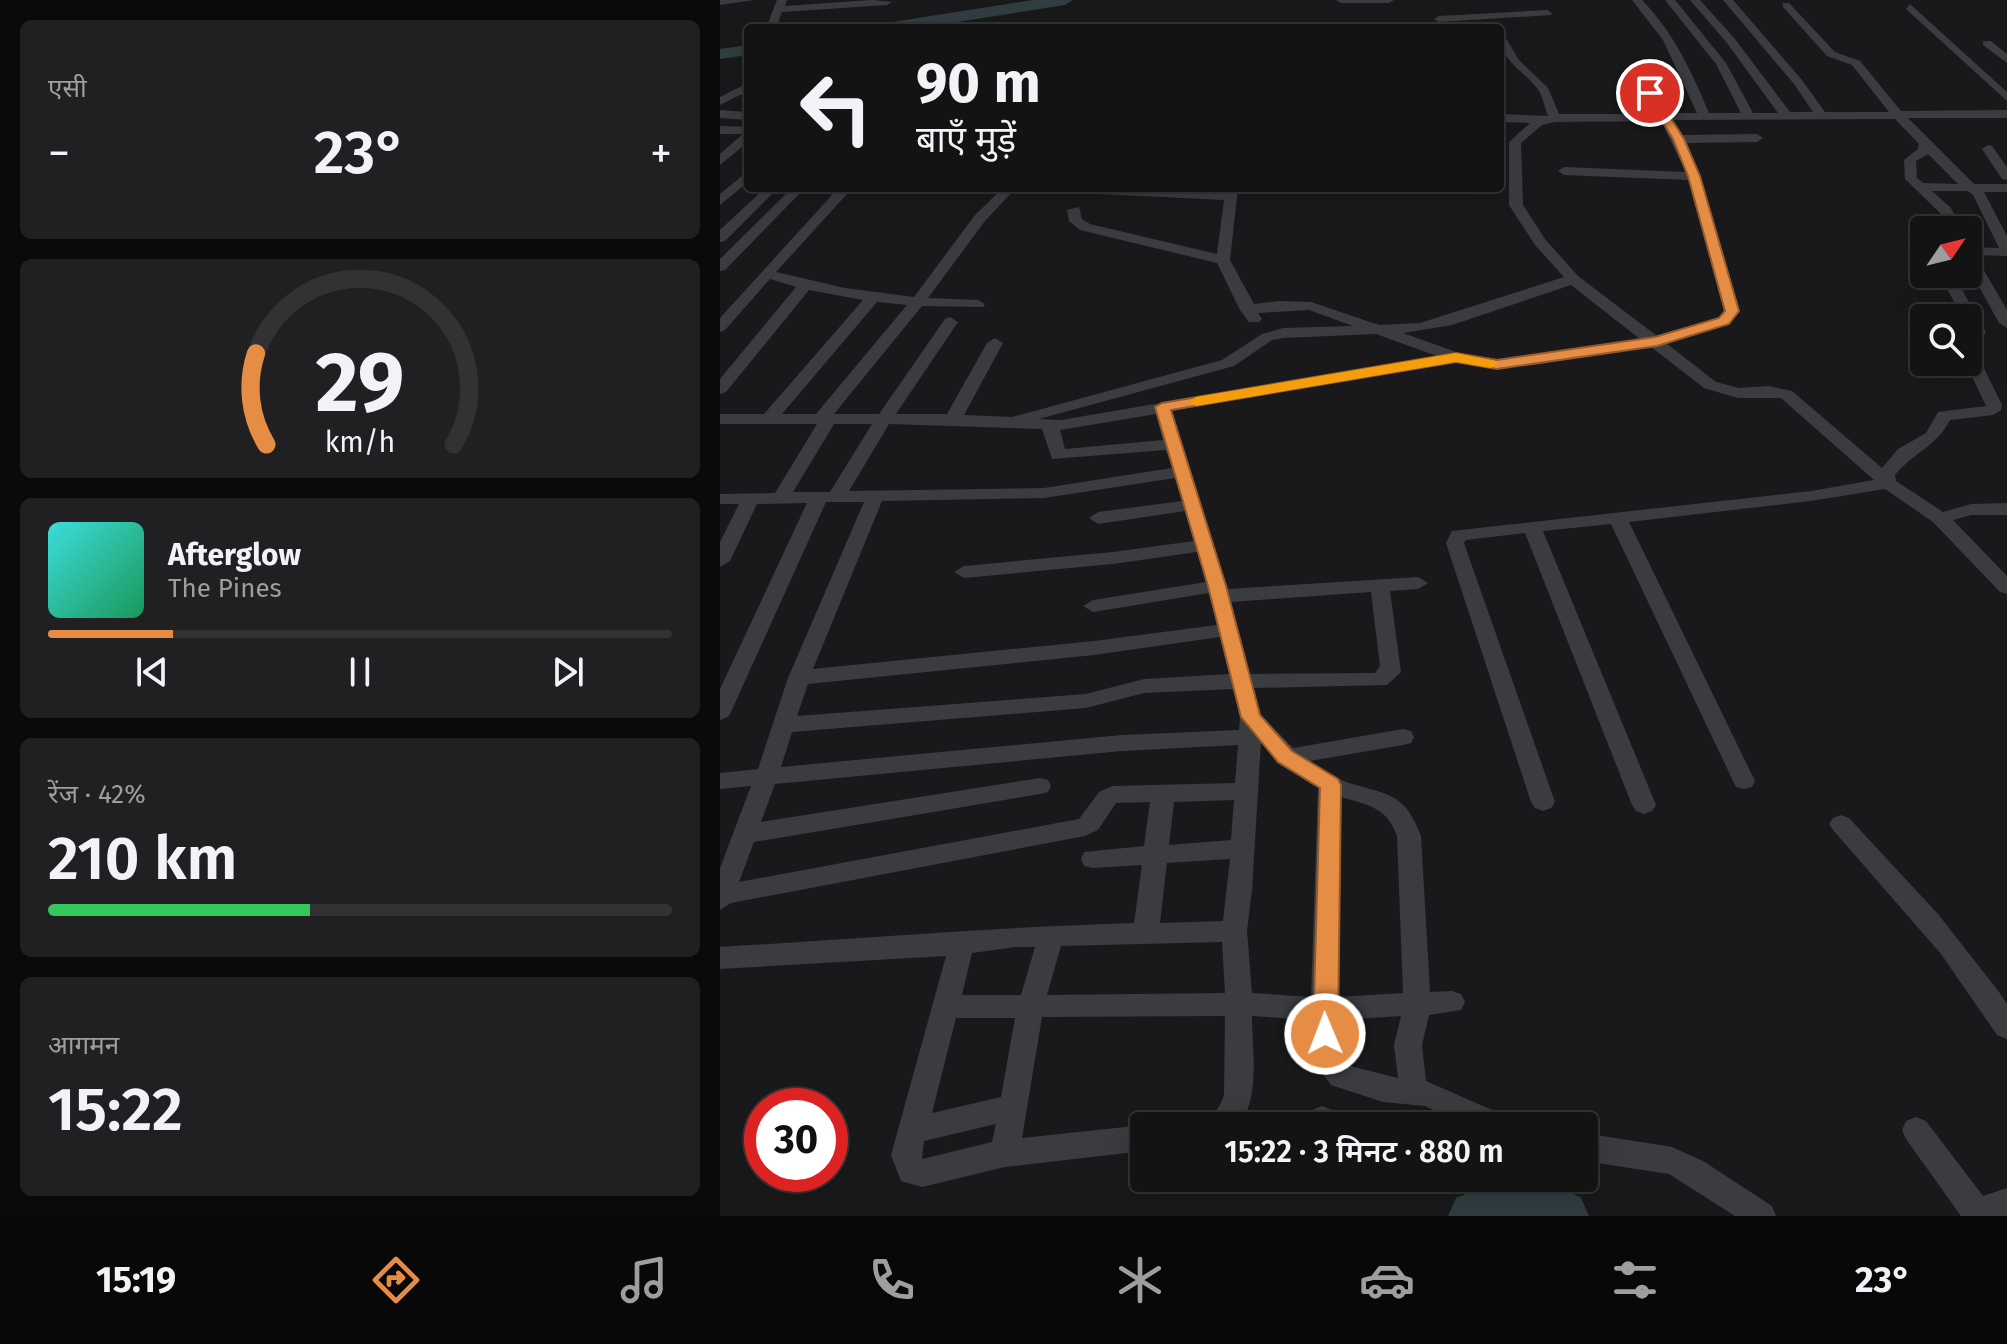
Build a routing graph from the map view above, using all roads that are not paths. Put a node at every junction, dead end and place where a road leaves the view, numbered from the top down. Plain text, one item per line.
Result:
1 (749, 0) edge
2 (1341, 0) edge
3 (1374, 0) edge
4 (1389, 0) edge
5 (1473, 0) edge
6 (1545, 0) edge
7 (1637, 0) edge
8 (1670, 0) edge
9 (1695, 0) edge
10 (1728, 0) edge
11 (720, 2) edge
12 (887, 2) dead end
13 (780, 5) edge
14 (1786, 5) dead end
15 (1910, 7) dead end
16 (1547, 13) dead end
17 (1439, 19) dead end
18 (1489, 19) edge
19 (773, 24) edge
20 (1662, 28) junction
21 (1693, 29) junction
22 (1762, 38) junction
23 (1730, 40) junction
24 (1987, 43) dead end
25 (1504, 44) edge
26 (2007, 60) edge
27 (744, 88) edge
28 (720, 92) edge
29 (736, 93) junction
30 (1650, 93) dead end
31 (2007, 98) edge
32 (720, 102) edge
33 (744, 113) edge
34 (720, 114) edge
35 (2007, 114) edge
36 (1748, 115) junction
37 (1786, 115) junction
38 (1821, 115) junction
39 (1898, 115) junction
40 (1664, 116) junction
41 (1704, 116) junction
42 (1504, 118) edge
43 (1555, 118) junction
44 (1540, 120) junction
45 (720, 130) edge
46 (744, 133) edge
47 (744, 137) edge
48 (1517, 138) junction
49 (1757, 138) dead end
50 (1679, 139) junction
51 (1504, 140) edge
52 (1925, 143) junction
53 (1988, 149) dead end
54 (720, 161) edge
55 (1564, 171) dead end
56 (1694, 176) junction
57 (2007, 176) edge
58 (744, 179) edge
59 (1917, 187) junction
60 (1970, 187) junction
61 (2007, 188) edge
62 (768, 192) edge
63 (795, 192) edge
64 (836, 192) edge
65 (1006, 192) edge
66 (1232, 192) edge
67 (720, 201) edge
68 (1074, 210) dead end
69 (1948, 216) edge
70 (723, 232) edge
71 (754, 232) junction
72 (2007, 251) edge
73 (1982, 252) edge
74 (1223, 260) junction
75 (720, 267) edge
76 (767, 274) junction
77 (1982, 278) edge
78 (1573, 279) junction
79 (804, 286) junction
80 (1954, 288) edge
81 (873, 297) junction
82 (917, 303) junction
83 (978, 304) dead end
84 (1247, 310) junction
85 (950, 322) dead end
86 (2007, 323) edge
87 (720, 327) edge
88 (1376, 331) junction
89 (1267, 337) junction
90 (1657, 341) junction
91 (995, 343) dead end
92 (1456, 357) junction
93 (720, 389) edge
94 (1162, 407) junction
95 (770, 418) junction
96 (720, 419) edge
97 (825, 419) junction
98 (884, 419) junction
99 (953, 419) junction
100 (1004, 423) junction
101 (1050, 426) junction
102 (1172, 444) junction
103 (1180, 472) junction
104 (1888, 483) junction
105 (828, 497) junction
106 (875, 497) junction
107 (720, 499) edge
108 (780, 499) junction
109 (750, 500) junction
110 (1191, 505) junction
111 (2007, 509) edge
112 (1098, 518) dead end
113 (1618, 518) junction
114 (1940, 518) junction
115 (1532, 527) junction
116 (1204, 545) junction
117 (720, 561) edge
118 (964, 572) dead end
119 (1418, 583) dead end
120 (1380, 587) junction
121 (2007, 588) edge
122 (1218, 591) junction
123 (1093, 606) dead end
124 (1226, 630) junction
125 (799, 678) junction
126 (1243, 681) junction
127 (720, 712) edge
128 (785, 725) junction
129 (1250, 727) junction
130 (1403, 737) dead end
131 (1285, 757) junction
132 (766, 778) junction
133 (720, 781) edge
134 (1744, 781) dead end
135 (1330, 785) junction
136 (1040, 786) dead end
137 (1247, 791) junction
138 (1163, 793) junction
139 (1543, 802) dead end
140 (1644, 805) dead end
141 (1841, 824) dead end
142 (745, 834) junction
143 (1242, 849) junction
144 (1156, 855) junction
145 (1093, 859) dead end
146 (721, 898) edge
147 (1234, 931) junction
148 (1146, 932) junction
149 (1051, 936) junction
150 (962, 944) junction
151 (720, 958) edge
152 (1452, 1002) dead end
153 (1239, 1004) junction
154 (947, 1007) junction
155 (1417, 1007) junction
156 (1030, 1008) junction
157 (1324, 1009) junction
158 (2007, 1027) edge
159 (1414, 1093) junction
160 (1013, 1107) junction
161 (1233, 1112) edge
162 (1469, 1112) edge
163 (913, 1130) junction
164 (1916, 1130) dead end
165 (1130, 1140) edge
166 (1598, 1149) edge
167 (1005, 1153) junction
168 (2007, 1202) edge
169 (1978, 1215) edge
170 (1761, 1216) edge

1 - 11 street
2 - 3 street
3 - 4 street
5 - 18 street
6 - 18 street
7 - 20 street
8 - 21 street
9 - 23 street
10 - 22 street
12 - 13 street
13 - 19 street
14 - 39 street
15 - 31 street
16 - 18 street
17 - 18 street
20 - 21 street
20 - 41 street
21 - 36 street
22 - 23 street
22 - 38 street
23 - 37 street
24 - 26 street
25 - 43 street
27 - 29 street
28 - 29 street
29 - 32 street
30 - 40 street
33 - 34 street
35 - 39 street
36 - 37 street
36 - 41 street
37 - 38 street
38 - 39 street
39 - 52 street
40 - 41 street
40 - 43 street
40 - 50 street
42 - 44 street
43 - 44 street
44 - 48 street
45 - 46 street
47 - 54 street
48 - 51 street
48 - 78 street
49 - 50 street
50 - 56 street
52 - 59 street
52 - 60 street
53 - 57 street
55 - 56 street
56 - 90 street
58 - 67 street
59 - 60 street
59 - 69 street
60 - 61 street
60 - 72 street
62 - 70 street
63 - 71 street
64 - 76 street
65 - 82 street
66 - 74 street
68 - 74 street
70 - 71 street
71 - 75 street
72 - 73 street
74 - 84 street
76 - 79 street
76 - 87 street
77 - 86 street
78 - 88 street
78 - 90 street
79 - 81 street
79 - 93 street
80 - 104 street
81 - 82 street
81 - 95 street
82 - 83 street
82 - 97 street
84 - 88 street
84 - 89 street
85 - 98 street
88 - 89 street
88 - 92 street
89 - 100 street
90 - 92 street
90 - 104 street
91 - 99 street
92 - 94 street
94 - 101 street
94 - 102 street
95 - 96 street
95 - 97 street
97 - 98 street
97 - 108 street
98 - 99 street
98 - 105 street
99 - 100 street
100 - 101 street
101 - 102 street
102 - 103 street
103 - 106 street
103 - 110 street
104 - 113 street
104 - 114 street
105 - 106 street
105 - 108 street
105 - 127 street
106 - 125 street
107 - 109 street
108 - 109 street
109 - 117 street
110 - 112 street
110 - 116 street
111 - 114 street
113 - 115 street
113 - 134 street
114 - 121 street
115 - 139 street
115 - 140 street
116 - 118 street
116 - 122 street
119 - 120 street
120 - 122 street
120 - 126 street
122 - 123 street
122 - 124 street
124 - 125 street
124 - 126 street
125 - 128 street
126 - 128 street
126 - 129 street
128 - 132 street
129 - 131 street
129 - 132 street
129 - 137 street
130 - 131 street
131 - 135 street
132 - 133 street
132 - 142 street
135 - 155 street
135 - 157 street
136 - 142 street
137 - 138 street
137 - 143 street
138 - 144 street
138 - 146 street
141 - 158 street
142 - 146 street
143 - 144 street
143 - 147 street
144 - 145 street
144 - 148 street
147 - 148 street
147 - 153 street
148 - 149 street
149 - 150 street
149 - 156 street
150 - 151 street
150 - 154 street
152 - 155 street
153 - 156 street
153 - 157 street
153 - 161 street
154 - 156 street
154 - 163 street
155 - 157 street
155 - 159 street
156 - 160 street
157 - 159 street
159 - 162 street
160 - 163 street
160 - 167 street
163 - 167 street
164 - 169 street
165 - 167 street
166 - 170 street
168 - 169 street

